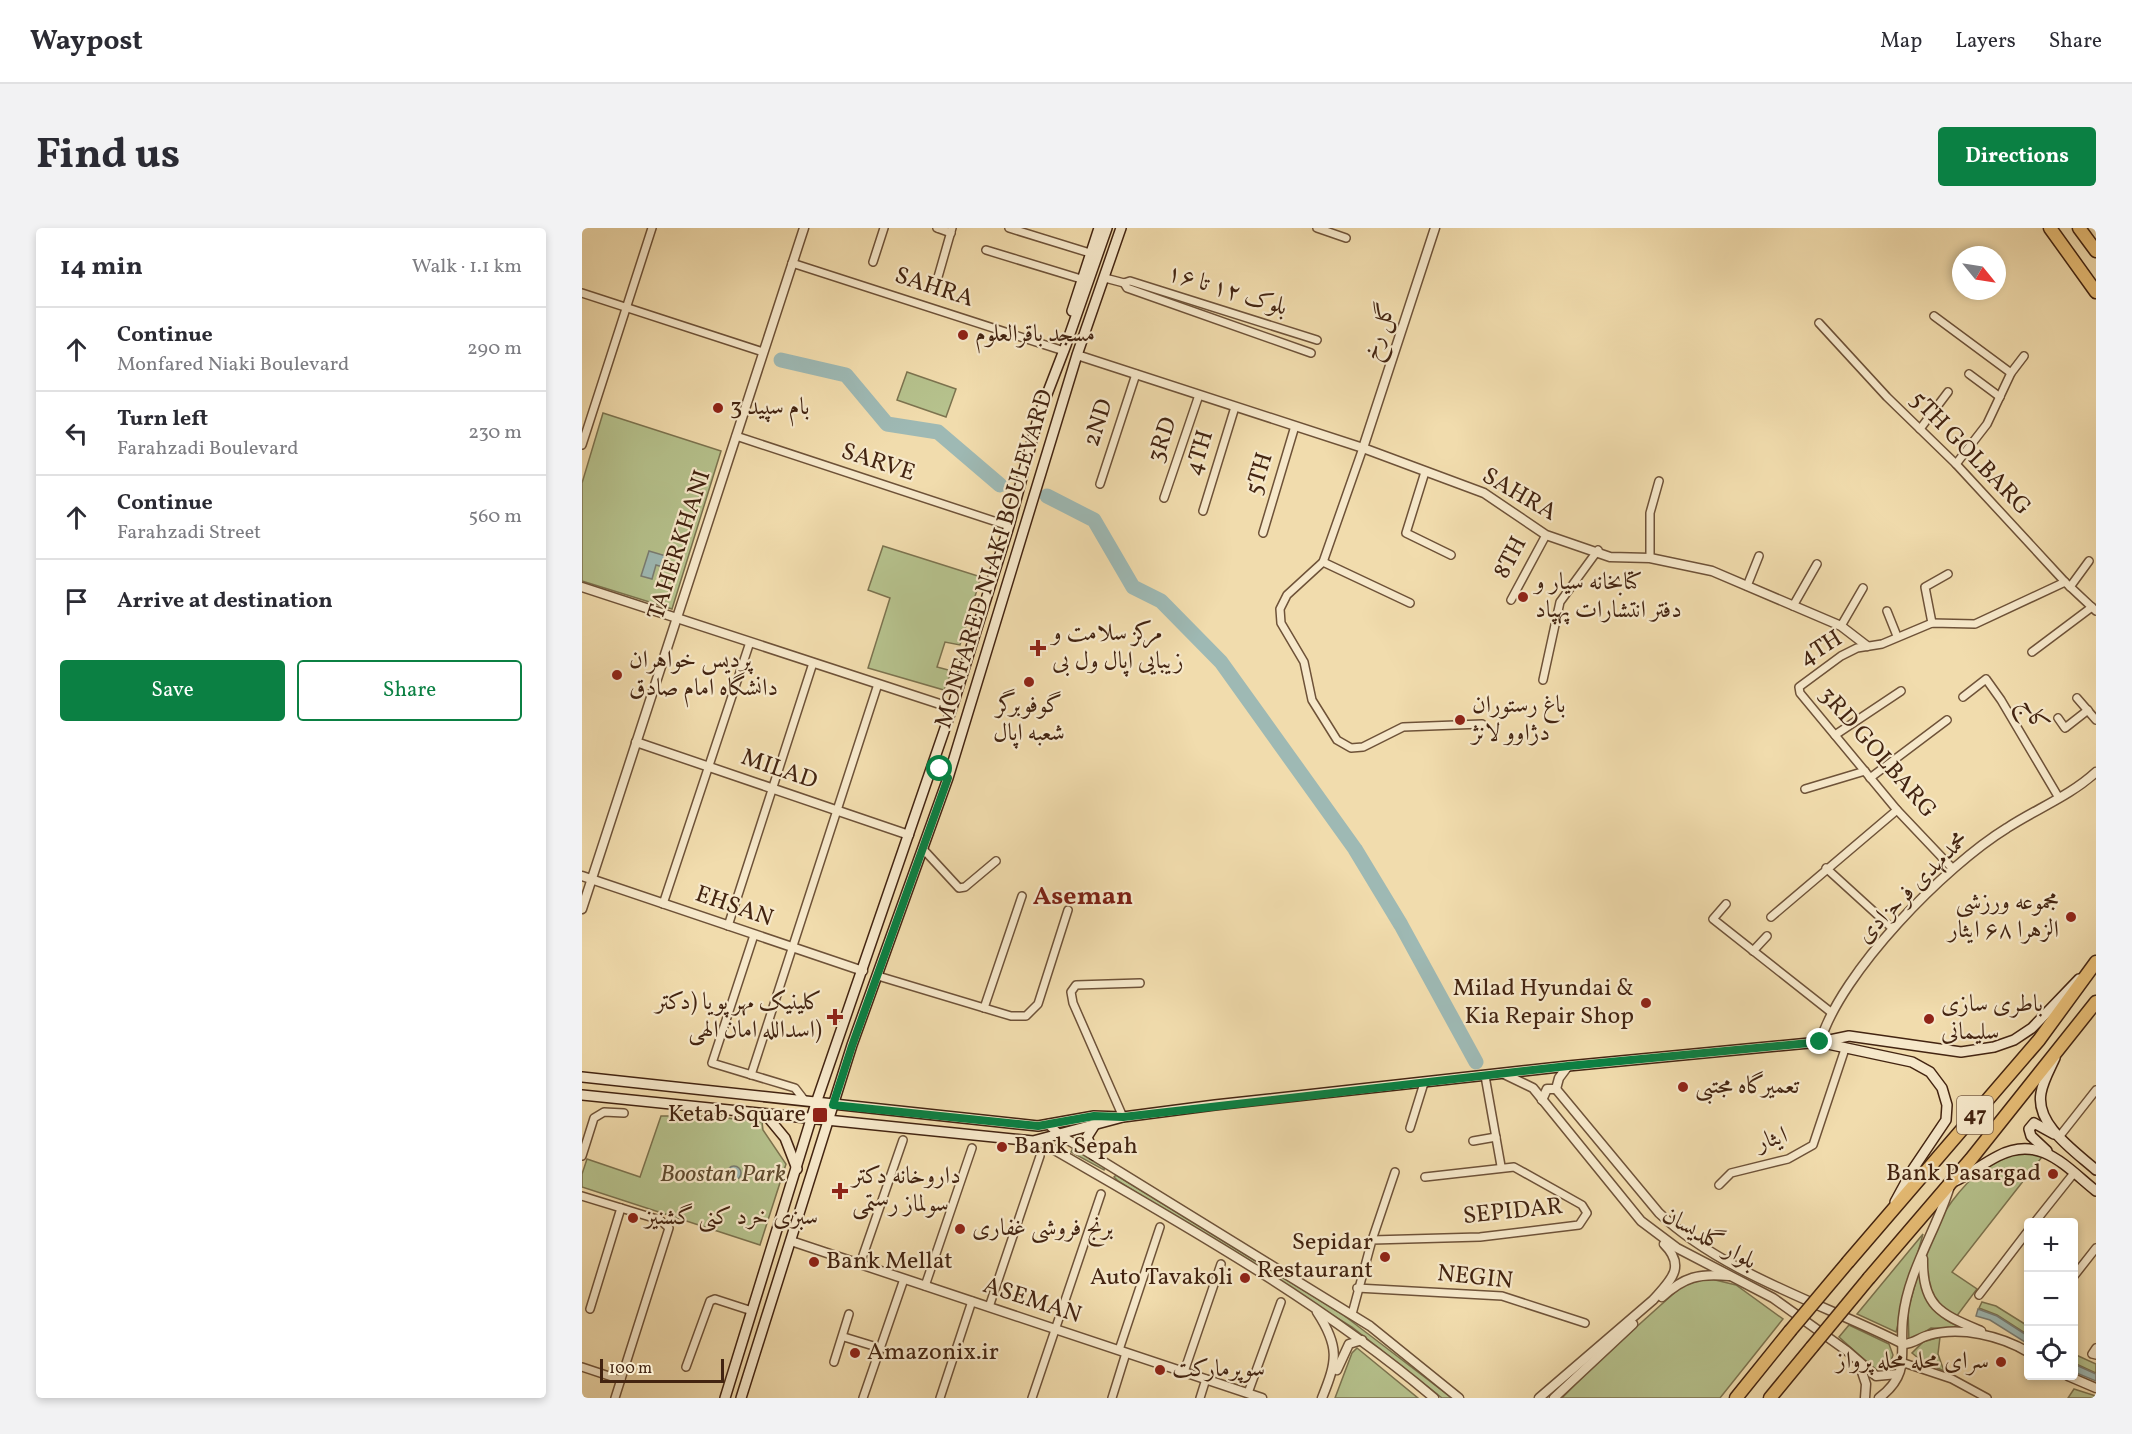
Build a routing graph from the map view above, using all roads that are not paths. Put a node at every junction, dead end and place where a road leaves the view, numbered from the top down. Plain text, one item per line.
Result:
1 (652, 228) edge
2 (804, 228) edge
3 (884, 228) edge
4 (937, 228) edge
5 (1009, 228) edge
6 (1099, 228) edge
7 (1107, 228) edge
8 (1120, 228) edge
9 (1317, 228) edge
10 (1435, 228) edge
11 (2050, 228) edge
12 (2079, 228) edge
13 (951, 230) edge
14 (1346, 238) dead end
15 (986, 250) dead end
16 (2096, 251) edge
17 (1090, 254) junction
18 (873, 262) dead end
19 (792, 263) junction
20 (1104, 278) junction
21 (1081, 279) junction
22 (1124, 283) junction
23 (934, 291) dead end
24 (2096, 292) edge
25 (582, 293) edge
26 (628, 308) junction
27 (1934, 316) dead end
28 (1819, 322) dead end
29 (1317, 340) dead end
30 (1065, 348) junction
31 (763, 352) junction
32 (1311, 353) dead end
33 (1077, 355) junction
34 (2024, 356) dead end
35 (2011, 373) junction
36 (1136, 374) junction
37 (1969, 374) dead end
38 (1948, 392) dead end
39 (1199, 395) junction
40 (2000, 397) junction
41 (1235, 407) junction
42 (1295, 426) junction
43 (1920, 429) junction
44 (736, 436) junction
45 (582, 445) edge
46 (1363, 448) junction
47 (1956, 464) junction
48 (1425, 472) junction
49 (1659, 481) dead end
50 (1100, 484) dead end
51 (1018, 491) junction
52 (1036, 494) junction
53 (1164, 498) dead end
54 (1203, 512) dead end
55 (1009, 526) junction
56 (1263, 533) dead end
57 (1546, 535) junction
58 (1598, 550) junction
59 (1451, 555) dead end
60 (1759, 556) dead end
61 (1650, 558) junction
62 (2089, 561) dead end
63 (1323, 562) junction
64 (1816, 564) dead end
65 (1948, 574) dead end
66 (2067, 585) junction
67 (1747, 586) junction
68 (582, 587) edge
69 (1863, 588) dead end
70 (1511, 600) dead end
71 (1410, 603) dead end
72 (1793, 606) junction
73 (2094, 609) edge
74 (1887, 611) dead end
75 (677, 618) junction
76 (1932, 623) junction
77 (1841, 626) junction
78 (1897, 636) junction
79 (750, 642) junction
80 (1867, 646) junction
81 (2032, 652) dead end
82 (813, 663) junction
83 (1544, 680) dead end
84 (878, 684) junction
85 (1798, 688) joint
86 (1901, 691) dead end
87 (1962, 697) dead end
88 (2077, 698) dead end
89 (952, 708) junction
90 (2088, 710) junction
91 (2058, 718) dead end
92 (1947, 720) dead end
93 (2096, 720) edge
94 (1482, 724) dead end
95 (1835, 735) junction
96 (636, 742) junction
97 (709, 766) junction
98 (1865, 771) junction
99 (2096, 772) edge
100 (929, 775) junction
101 (948, 778) junction
102 (1870, 778) junction
103 (773, 788) junction
104 (1804, 789) dead end
105 (2059, 798) junction
106 (837, 810) junction
107 (1898, 810) junction
108 (909, 835) junction
109 (923, 849) junction
110 (996, 861) dead end
111 (1826, 868) junction
112 (1953, 869) junction
113 (582, 876) edge
114 (592, 880) junction
115 (1022, 896) dead end
116 (663, 904) junction
117 (1726, 904) dead end
118 (582, 909) edge
119 (1068, 910) dead end
120 (1771, 917) dead end
121 (729, 926) junction
122 (1893, 928) junction
123 (754, 934) junction
124 (1767, 936) dead end
125 (792, 947) junction
126 (1754, 951) junction
127 (2096, 962) edge
128 (863, 971) junction
129 (878, 976) junction
130 (1140, 983) dead end
131 (2096, 1002) edge
132 (984, 1008) junction
133 (1832, 1013) junction
134 (1820, 1042) junction
135 (1845, 1049) junction
136 (2057, 1053) junction
137 (1568, 1066) junction
138 (1503, 1073) junction
139 (751, 1075) junction
140 (1485, 1076) junction
141 (582, 1077) edge
142 (1424, 1083) junction
143 (1556, 1089) junction
144 (2096, 1090) edge
145 (711, 1092) junction
146 (582, 1095) edge
147 (1542, 1100) junction
148 (805, 1101) junction
149 (816, 1103) junction
150 (833, 1105) junction
151 (708, 1109) junction
152 (889, 1110) junction
153 (624, 1113) dead end
154 (766, 1115) junction
155 (1123, 1117) junction
156 (812, 1120) junction
157 (829, 1121) junction
158 (1048, 1124) junction
159 (887, 1125) junction
160 (1095, 1125) junction
161 (1410, 1128) dead end
162 (1060, 1135) junction
163 (1496, 1137) junction
164 (2059, 1137) junction
165 (903, 1140) dead end
166 (1039, 1141) junction
167 (1473, 1141) dead end
168 (972, 1148) dead end
169 (2047, 1152) junction
170 (1094, 1155) junction
171 (582, 1156) edge
172 (1040, 1156) dead end
173 (1501, 1166) junction
174 (1113, 1168) junction
175 (797, 1170) junction
176 (2096, 1170) edge
177 (1395, 1172) dead end
178 (2074, 1173) junction
179 (1425, 1177) dead end
180 (1106, 1180) junction
181 (1951, 1183) junction
182 (1719, 1185) dead end
183 (2096, 1191) edge
184 (1101, 1194) dead end
185 (582, 1196) edge
186 (621, 1208) junction
187 (2038, 1218) edge
188 (1885, 1220) junction
189 (1160, 1227) dead end
190 (1654, 1233) junction
191 (2024, 1236) edge
192 (1372, 1240) junction
193 (791, 1241) junction
194 (2096, 1248) edge
195 (1923, 1252) junction
196 (860, 1264) junction
197 (1221, 1264) dead end
198 (2076, 1272) edge
199 (1735, 1277) junction
200 (904, 1279) junction
201 (925, 1286) junction
202 (1357, 1288) junction
203 (1978, 1295) dead end
204 (972, 1301) junction
205 (1281, 1302) dead end
206 (989, 1307) junction
207 (590, 1309) dead end
208 (1315, 1309) junction
209 (752, 1311) junction
210 (849, 1314) dead end
211 (1352, 1314) junction
212 (1585, 1323) dead end
213 (1054, 1329) junction
214 (1987, 1334) junction
215 (843, 1337) junction
216 (1362, 1340) junction
217 (1903, 1344) junction
218 (880, 1348) junction
219 (2024, 1350) edge
220 (1122, 1352) junction
221 (1857, 1360) junction
222 (834, 1362) dead end
223 (1904, 1363) junction
224 (582, 1367) edge
225 (686, 1367) dead end
226 (1184, 1372) junction
227 (1899, 1374) junction
228 (1206, 1379) junction
229 (621, 1380) junction
230 (2077, 1380) edge
231 (2096, 1388) edge
232 (1248, 1393) junction
233 (615, 1398) edge
234 (725, 1398) edge
235 (741, 1398) edge
236 (863, 1398) edge
237 (940, 1398) edge
238 (1032, 1398) edge
239 (1112, 1398) edge
240 (1200, 1398) edge
241 (1261, 1398) edge
242 (1325, 1398) edge
243 (1434, 1398) edge
244 (1459, 1398) edge
245 (1539, 1398) edge
246 (1554, 1398) edge
247 (1736, 1398) edge
248 (1770, 1398) edge
249 (1865, 1398) edge
250 (1879, 1398) edge
251 (1988, 1398) edge

1 - 26 street
2 - 19 street, TAHERKHANI
3 - 18 street
4 - 13 street
5 - 17 street
6 - 17 main road
7 - 30 main road, MONFARED NIAKI BOULEVARD
8 - 20 main road, MONFARED NIAKI BOULEVARD
9 - 14 street
10 - 46 street, گل رخ
11 - 24 highway
12 - 16 highway
13 - 23 street
15 - 21 street
17 - 21 main road
19 - 30 street, SAHRA
19 - 31 street, TAHERKHANI
20 - 22 street
20 - 33 main road, MONFARED NIAKI BOULEVARD
21 - 30 main road
22 - 29 street, بلوک ۱۲ تا ۱۶
22 - 32 street
25 - 26 street
26 - 31 street
26 - 45 street
27 - 35 street
28 - 43 street, 5TH GOLBARG
30 - 51 main road, MONFARED NIAKI BOULEVARD
31 - 44 street, TAHERKHANI
33 - 36 street, SAHRA
33 - 52 main road, MONFARED NIAKI BOULEVARD
34 - 35 street
35 - 40 street
36 - 39 street, SAHRA
36 - 50 street, 2ND
37 - 40 street
38 - 43 street
39 - 41 street, SAHRA
39 - 53 street, 3RD
40 - 47 street
41 - 42 street, SAHRA
41 - 54 street, 4TH
42 - 46 street, SAHRA
42 - 56 street, 5TH
43 - 47 street, 5TH GOLBARG
44 - 55 street, SARVE
44 - 75 street, TAHERKHANI
46 - 48 street, SAHRA
46 - 63 street
47 - 66 street, 5TH GOLBARG
48 - 57 street, SAHRA
48 - 59 street
49 - 61 street
51 - 52 main road
51 - 55 main road, MONFARED NIAKI BOULEVARD
52 - 101 main road, MONFARED NIAKI BOULEVARD
55 - 89 main road, MONFARED NIAKI BOULEVARD
57 - 58 street, SAHRA
57 - 70 street, 8TH
58 - 61 street, SAHRA
58 - 83 street
60 - 67 street
61 - 67 street, SAHRA
62 - 66 street
63 - 71 street
63 - 94 street
64 - 72 street
65 - 76 street
66 - 73 street, 5TH GOLBARG
66 - 76 street
67 - 72 street, SAHRA
68 - 75 street
69 - 77 street
72 - 77 street, SAHRA
73 - 81 street
74 - 78 street
75 - 79 street
75 - 96 street, TAHERKHANI
76 - 78 street, 4TH
77 - 80 street, SAHRA
78 - 80 street, 4TH
79 - 82 street
79 - 97 street
80 - 85 street, 4TH
82 - 84 street
82 - 103 street
84 - 89 street
84 - 106 street
85 - 95 street, 3RD GOLBARG
86 - 95 street
87 - 105 street, کاج
88 - 90 street
89 - 100 main road, MONFARED NIAKI BOULEVARD
90 - 91 street
90 - 93 street
92 - 102 street
95 - 98 street, 3RD GOLBARG
96 - 97 street, MILAD
96 - 114 street, TAHERKHANI
97 - 103 street, MILAD
97 - 116 street
98 - 102 street, 3RD GOLBARG
98 - 104 street
99 - 105 street, محمدمهدی فرحزادی
100 - 101 main road
100 - 108 main road, MONFARED NIAKI BOULEVARD
101 - 109 main road, MONFARED NIAKI BOULEVARD
102 - 107 street, 3RD GOLBARG
103 - 106 street, MILAD
103 - 121 street
105 - 112 street, محمدمهدی فرحزادی
106 - 108 street, MILAD
106 - 125 street
107 - 111 street
107 - 112 street, 3RD GOLBARG
108 - 128 main road, MONFARED NIAKI BOULEVARD
109 - 110 street
109 - 129 main road, MONFARED NIAKI BOULEVARD
111 - 120 street
111 - 122 street
112 - 122 street, محمدمهدی فرحزادی
113 - 114 street, EHSAN
114 - 116 street, EHSAN
114 - 118 street, TAHERKHANI
115 - 132 street
116 - 121 street, EHSAN
117 - 126 street
119 - 132 street
121 - 123 street, EHSAN
122 - 133 street, محمدمهدی فرحزادی
123 - 125 street, EHSAN
123 - 139 street
124 - 126 street
125 - 128 street, EHSAN
125 - 139 street
126 - 133 street
127 - 134 main road
127 - 188 highway, 47
128 - 149 main road, MONFARED NIAKI BOULEVARD
129 - 132 street
129 - 150 main road, MONFARED NIAKI BOULEVARD
130 - 155 street
131 - 136 highway, 47
133 - 134 street, محمدمهدی فرحزادی
134 - 135 main road
134 - 137 main road
135 - 182 street, ایثار
135 - 188 main road
136 - 164 main road
136 - 181 highway, 47
137 - 138 main road
137 - 143 street
138 - 140 main road
138 - 147 street, بلوار گلدیسان
139 - 148 street
140 - 142 main road
140 - 163 street
141 - 145 main road
142 - 155 main road
142 - 161 street
143 - 147 street
143 - 217 street, بلوار گلدیسان
144 - 164 street
145 - 148 main road
145 - 151 main road
146 - 151 main road
147 - 190 street, بلوار گلدیسان
148 - 149 main road
149 - 150 main road
149 - 156 main road, MONFARED NIAKI BOULEVARD
150 - 152 main road
150 - 157 main road, MONFARED NIAKI BOULEVARD
151 - 154 main road
152 - 158 main road
152 - 159 main road
153 - 171 street
154 - 156 main road
154 - 175 main road
155 - 158 main road
155 - 160 main road
156 - 157 main road
156 - 175 main road, MONFARED NIAKI BOULEVARD
157 - 159 main road
157 - 193 main road, MONFARED NIAKI BOULEVARD
158 - 162 street
159 - 166 main road
160 - 162 main road
160 - 170 main road
162 - 166 main road
162 - 170 street
163 - 167 street
163 - 173 street
164 - 169 main road
164 - 176 main road
165 - 196 street
166 - 180 street
168 - 201 street
169 - 178 main road
169 - 181 main road
170 - 174 street
172 - 206 street
173 - 179 street
173 - 192 street, SEPIDAR
174 - 180 street
174 - 211 street
175 - 209 main road, MONFARED NIAKI BOULEVARD
177 - 192 street
178 - 183 main road
178 - 187 street
180 - 208 street
181 - 195 street
181 - 248 highway, 47, bridge
184 - 213 street
185 - 186 street
186 - 207 street
186 - 229 street
188 - 247 highway, 47, bridge
189 - 220 street
190 - 199 street, بلوار گلدیسان
190 - 245 street
191 - 203 street
192 - 202 street
193 - 196 street, ASEMAN
193 - 235 main road, MONFARED NIAKI BOULEVARD
194 - 198 street
195 - 214 street
195 - 217 street
196 - 200 street, ASEMAN
197 - 226 street
199 - 221 street, بلوار گلدیسان
199 - 246 street
200 - 201 street, ASEMAN
200 - 218 street
201 - 204 street, ASEMAN
202 - 211 street
202 - 212 street, NEGIN
204 - 206 street, ASEMAN
204 - 237 street
205 - 232 street
206 - 213 street, ASEMAN
208 - 216 street
208 - 242 street
209 - 225 street
209 - 234 main road, MONFARED NIAKI BOULEVARD
210 - 215 street
211 - 244 street
213 - 220 street, ASEMAN
213 - 238 street
214 - 217 street
214 - 219 street
215 - 218 street
215 - 222 street
216 - 242 street
216 - 243 street
217 - 223 street
218 - 236 street
220 - 226 street, ASEMAN
220 - 239 street
221 - 227 street, بلوار گلدیسان
221 - 249 street
223 - 227 street
223 - 251 street
224 - 229 street
226 - 228 street, ASEMAN
227 - 250 street
228 - 232 street, ASEMAN
228 - 240 street
229 - 233 street
230 - 231 street
232 - 241 street, ASEMAN

